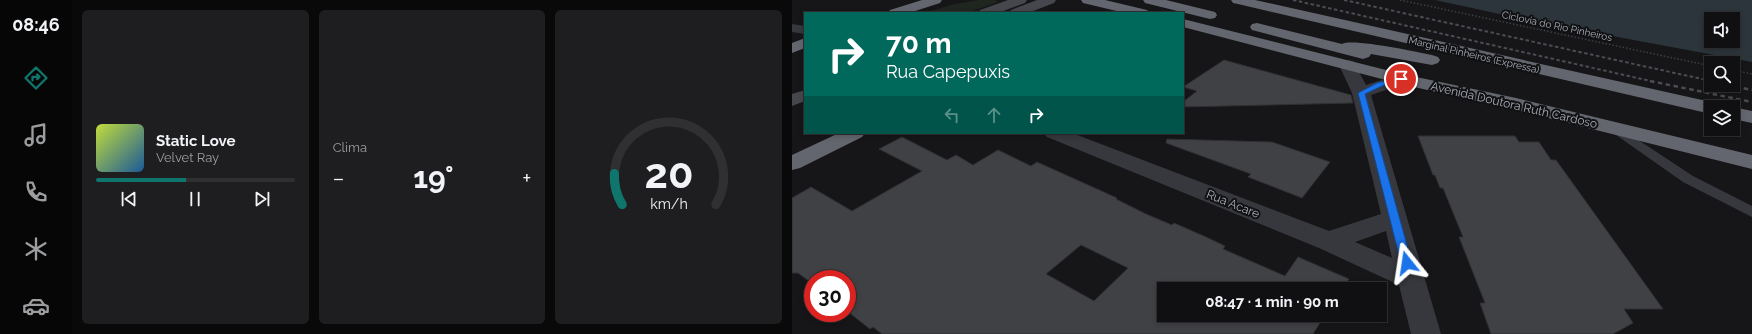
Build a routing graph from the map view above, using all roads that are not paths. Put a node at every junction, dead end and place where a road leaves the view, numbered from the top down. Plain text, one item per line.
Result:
1 (934, 0) edge
2 (1020, 0) edge
3 (1049, 0) edge
4 (1088, 0) edge
5 (1150, 0) edge
6 (1238, 0) edge
7 (898, 12) edge
8 (988, 12) edge
9 (1019, 12) edge
10 (1138, 12) edge
11 (1226, 19) dead end
12 (1184, 23) edge
13 (1241, 23) dead end
14 (792, 28) edge
15 (804, 30) edge
16 (804, 43) edge
17 (1325, 43) junction
18 (792, 48) edge
19 (1346, 65) junction
20 (1401, 79) junction
21 (804, 82) edge
22 (792, 86) edge
23 (1361, 93) junction
24 (804, 95) edge
25 (1662, 97) junction
26 (792, 100) edge
27 (1516, 104) junction
28 (1704, 106) edge
29 (1740, 114) edge
30 (1752, 117) edge
31 (1613, 128) junction
32 (853, 134) edge
33 (1057, 134) edge
34 (1752, 162) edge
35 (792, 163) edge
36 (1752, 212) edge
37 (1395, 219) junction
38 (1328, 241) junction
39 (1411, 278) junction
40 (1426, 334) edge

1 - 7 highway
2 - 8 main road
3 - 9 main road
4 - 10 highway
5 - 11 highway
6 - 25 highway, Marginal Pinheiros (Expressa)
12 - 19 highway, Avenida Doutora Ruth Cardoso
13 - 17 highway
14 - 15 street
16 - 18 highway
17 - 25 highway
17 - 27 highway
19 - 20 highway, Avenida Doutora Ruth Cardoso
19 - 23 street
20 - 23 street
20 - 27 highway, Avenida Doutora Ruth Cardoso
21 - 22 main road
23 - 37 street
24 - 26 main road
25 - 28 highway, Marginal Pinheiros (Expressa)
27 - 31 highway, Avenida Doutora Ruth Cardoso
29 - 30 highway
31 - 34 highway, Avenida Doutora Ruth Cardoso
31 - 36 lane
32 - 35 highway
33 - 38 street, Rua Acare
37 - 38 street
37 - 39 street
38 - 39 street, Rua Acare
39 - 40 street

